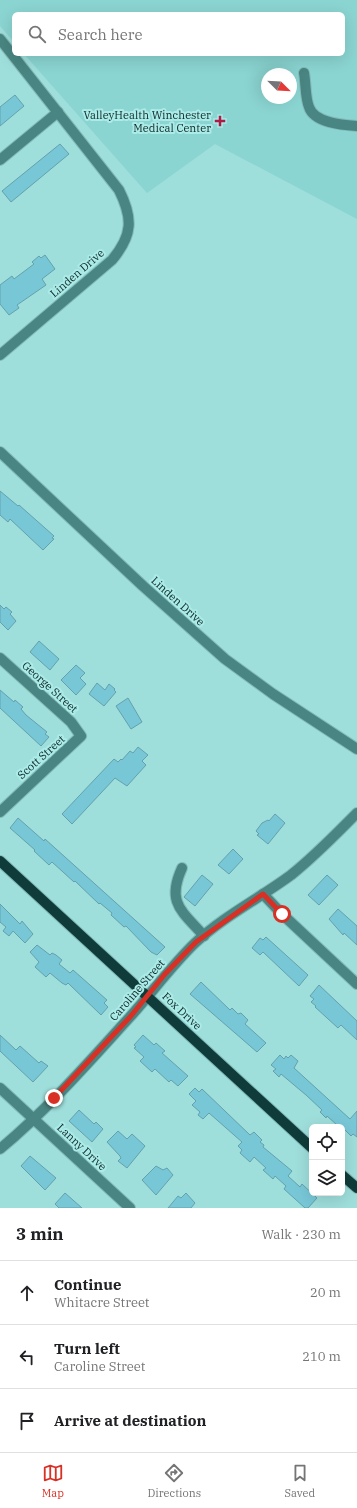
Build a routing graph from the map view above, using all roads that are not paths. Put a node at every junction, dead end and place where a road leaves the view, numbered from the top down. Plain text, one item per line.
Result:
1 (0, 39) edge
2 (12, 54) edge
3 (14, 56) edge
4 (304, 73) dead end
5 (58, 112) junction
6 (357, 126) edge
7 (0, 160) edge
8 (0, 355) edge
9 (0, 452) edge
10 (0, 658) edge
11 (81, 736) joint
12 (357, 749) edge
13 (0, 812) edge
14 (357, 813) edge
15 (0, 861) edge
16 (182, 868) dead end
17 (263, 894) junction
18 (204, 936) junction
19 (357, 984) edge
20 (147, 996) junction
21 (0, 1088) edge
22 (34, 1120) junction
23 (309, 1145) edge
24 (0, 1149) edge
25 (345, 1178) edge
26 (357, 1188) edge
27 (130, 1208) edge

1 - 2 street, Linden Drive
3 - 5 street, Linden Drive
4 - 6 street
5 - 7 street
5 - 8 street, Linden Drive
9 - 12 street, Linden Drive
10 - 11 street, George Street
11 - 13 street, Scott Street
14 - 17 street, Caroline Street
15 - 20 main road, Fox Drive
16 - 18 street
17 - 18 street, Caroline Street
17 - 19 street
18 - 20 street, Caroline Street
20 - 22 street, Caroline Street
20 - 23 main road, Fox Drive
21 - 22 street, Lanny Drive
22 - 24 street, Caroline Street
22 - 27 street, Lanny Drive
25 - 26 main road

